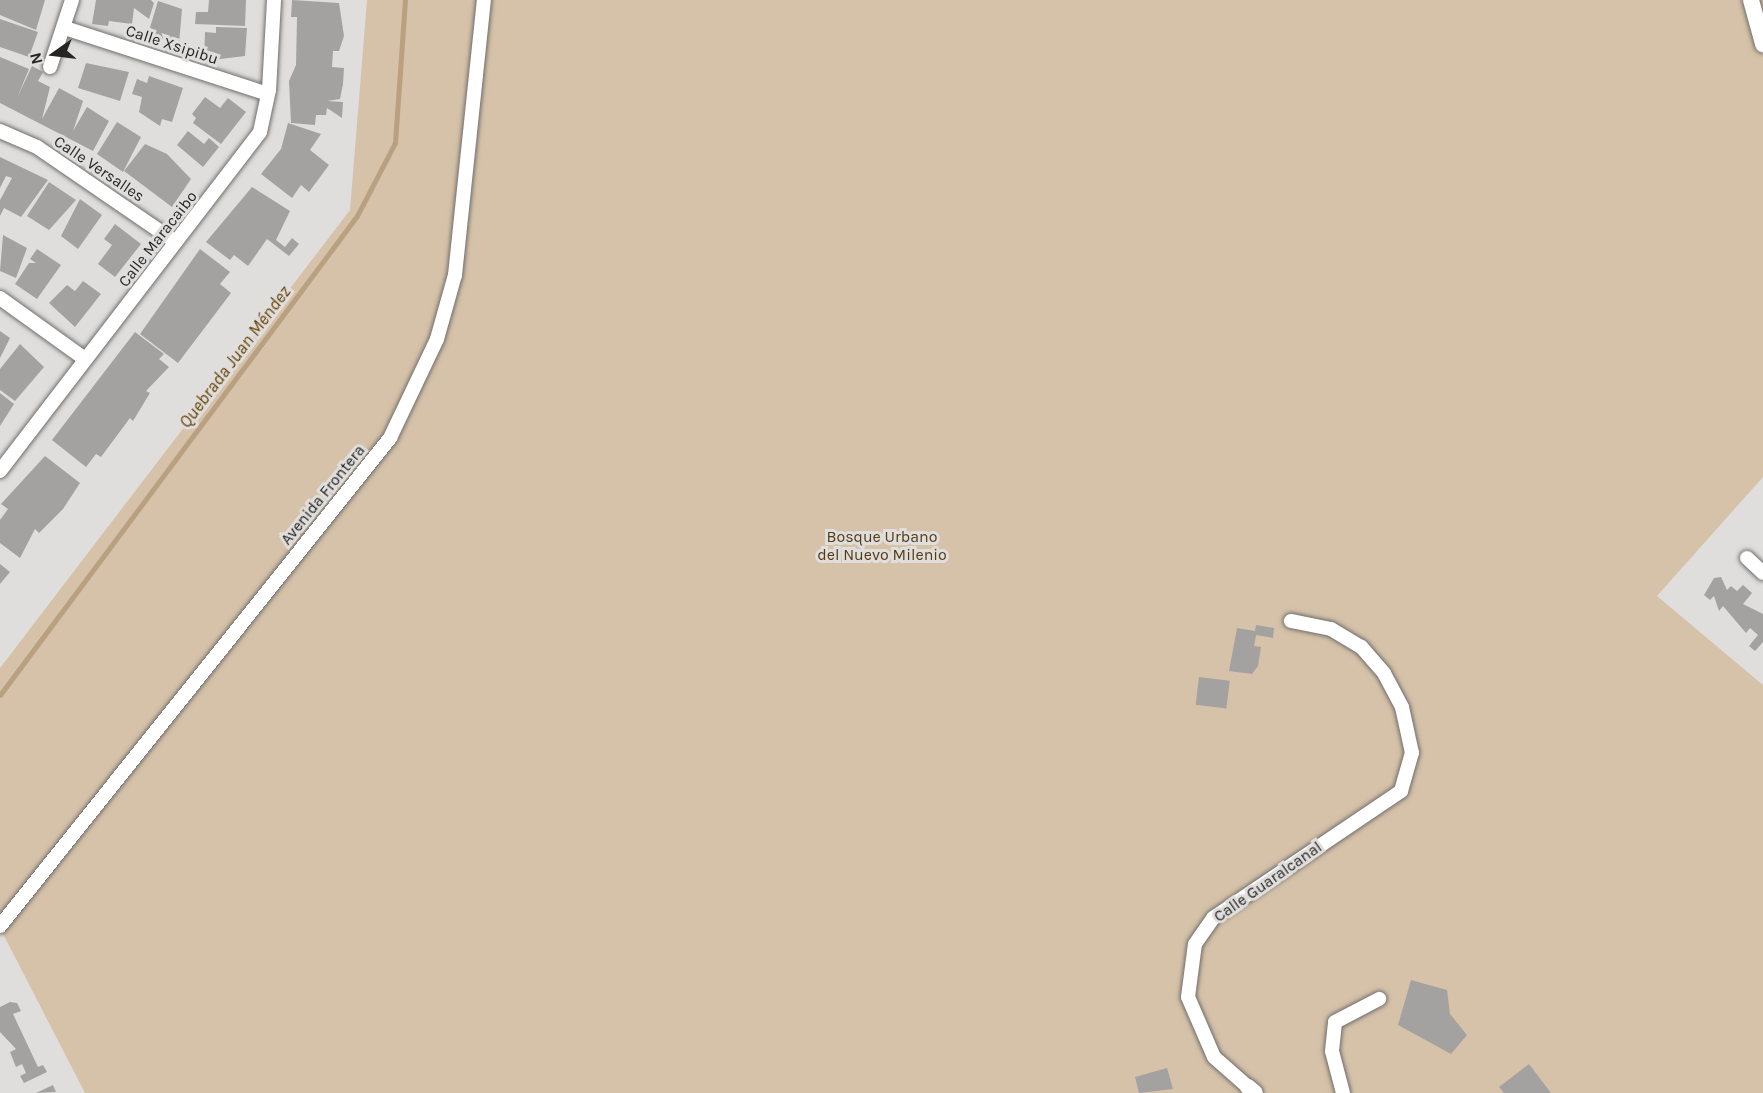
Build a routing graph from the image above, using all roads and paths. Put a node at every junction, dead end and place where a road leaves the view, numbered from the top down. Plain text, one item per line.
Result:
1 (72, 0) edge
2 (274, 0) edge
3 (484, 0) edge
4 (1752, 0) edge
5 (65, 28) junction
6 (1763, 44) edge
7 (50, 67) dead end
8 (268, 94) junction
9 (0, 131) edge
10 (176, 242) junction
11 (0, 298) edge
12 (85, 359) junction
13 (0, 471) edge
14 (1747, 558) dead end
15 (1763, 573) edge
16 (1291, 621) dead end
17 (0, 926) edge
18 (1379, 999) dead end
19 (1252, 1090) edge
20 (1343, 1093) edge

1 - 5 street
2 - 8 street, Calle Maracaibo
3 - 17 street, Avenida Frontera
4 - 6 street
5 - 7 street
5 - 8 street, Calle Xsipibu
8 - 10 street, Calle Maracaibo
9 - 10 street, Calle Versalles
10 - 12 street, Calle Maracaibo
11 - 12 street
12 - 13 street, Calle Maracaibo
14 - 15 street
16 - 19 street, Calle Guaralcanal
18 - 20 street

